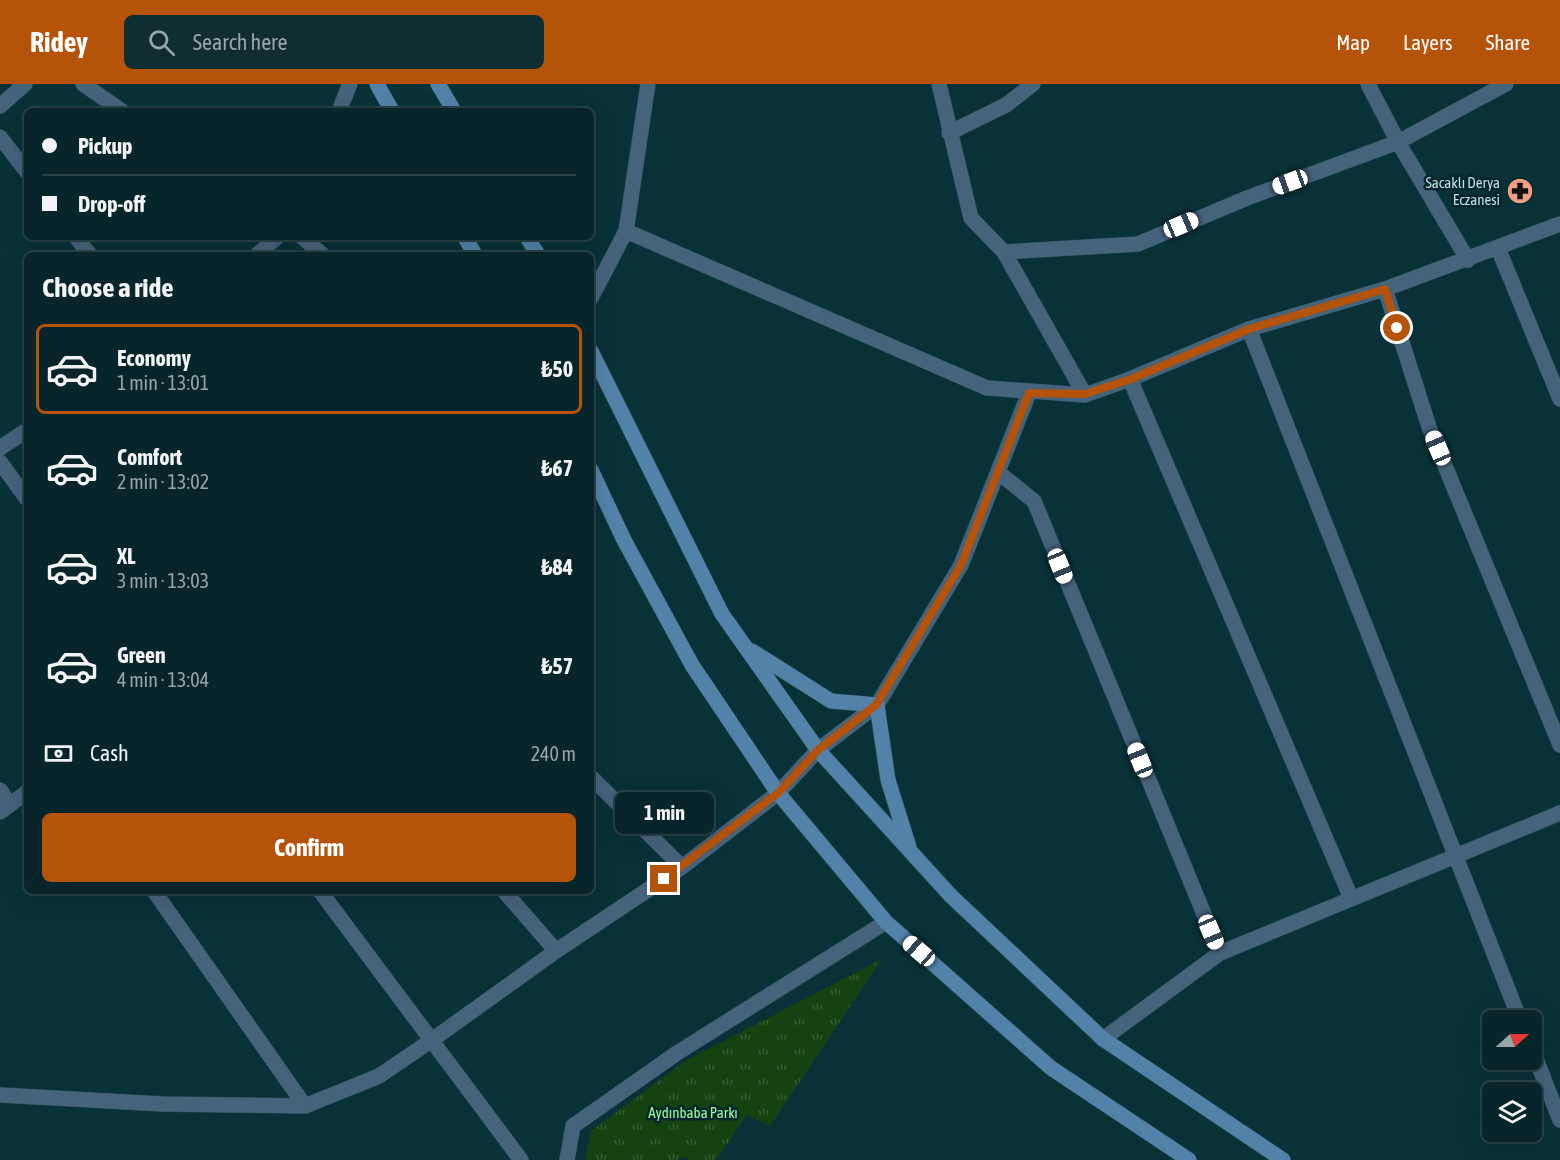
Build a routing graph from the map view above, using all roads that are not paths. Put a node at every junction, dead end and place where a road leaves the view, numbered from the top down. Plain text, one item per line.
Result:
1 (25, 84) edge
2 (83, 84) edge
3 (377, 84) edge
4 (438, 84) edge
5 (648, 84) edge
6 (939, 84) edge
7 (1033, 84) edge
8 (1368, 84) edge
9 (1506, 84) edge
10 (348, 85) edge
11 (0, 106) edge
12 (118, 108) edge
13 (340, 108) edge
14 (390, 108) edge
15 (452, 108) edge
16 (949, 133) junction
17 (0, 137) edge
18 (1398, 142) junction
19 (24, 168) edge
20 (1560, 224) edge
21 (626, 231) junction
22 (78, 240) edge
23 (274, 240) edge
24 (306, 240) edge
25 (1497, 248) junction
26 (88, 252) edge
27 (261, 252) edge
28 (320, 252) edge
29 (1004, 252) junction
30 (1468, 260) junction
31 (1385, 289) junction
32 (594, 292) edge
33 (1249, 329) junction
34 (594, 357) edge
35 (1556, 376) edge
36 (1131, 379) junction
37 (1029, 393) junction
38 (1085, 394) junction
39 (1560, 399) edge
40 (24, 432) edge
41 (0, 448) edge
42 (0, 462) edge
43 (999, 473) junction
44 (594, 476) edge
45 (24, 495) edge
46 (743, 644) junction
47 (876, 705) junction
48 (1560, 745) edge
49 (818, 750) junction
50 (594, 780) edge
51 (0, 790) edge
52 (778, 793) junction
53 (24, 794) edge
54 (5, 808) edge
55 (1560, 813) edge
56 (911, 852) junction
57 (1454, 855) junction
58 (682, 867) junction
59 (156, 894) edge
60 (322, 894) edge
61 (507, 894) edge
62 (1351, 898) junction
63 (886, 922) junction
64 (556, 951) junction
65 (1220, 953) junction
66 (1516, 1010) edge
67 (1103, 1039) junction
68 (432, 1040) junction
69 (1540, 1070) edge
70 (0, 1095) edge
71 (305, 1106) junction
72 (1560, 1120) edge
73 (521, 1160) edge
74 (567, 1160) edge
75 (1188, 1160) edge
76 (1283, 1160) edge

1 - 11 street
2 - 12 street
3 - 14 main road
4 - 15 main road
5 - 21 street
6 - 16 street
7 - 16 street
8 - 18 street
9 - 18 street
10 - 13 street
16 - 29 street
17 - 19 street
18 - 29 street
18 - 30 street
20 - 25 street
21 - 32 street
21 - 37 street
22 - 26 street
23 - 27 street
24 - 28 street
25 - 30 street
25 - 35 street
29 - 38 street
30 - 31 street
31 - 33 street
31 - 48 street
33 - 36 street
33 - 57 street
34 - 46 main road
35 - 39 street
36 - 38 street
36 - 62 street
37 - 38 street
37 - 43 street
40 - 41 street
42 - 45 street
43 - 47 street
43 - 65 street
44 - 52 main road
46 - 47 main road
46 - 49 main road
47 - 49 street
47 - 56 main road
49 - 52 street
49 - 56 main road
50 - 58 street
51 - 54 street
52 - 58 street
52 - 63 main road
53 - 54 street
55 - 57 street
56 - 67 main road
57 - 62 street
57 - 66 street
58 - 64 street
59 - 71 street
60 - 68 street
61 - 64 street
62 - 65 street
63 - 74 street
63 - 75 main road
64 - 68 street
65 - 67 street
67 - 76 main road
68 - 71 street
68 - 73 street
69 - 72 street
70 - 71 street

